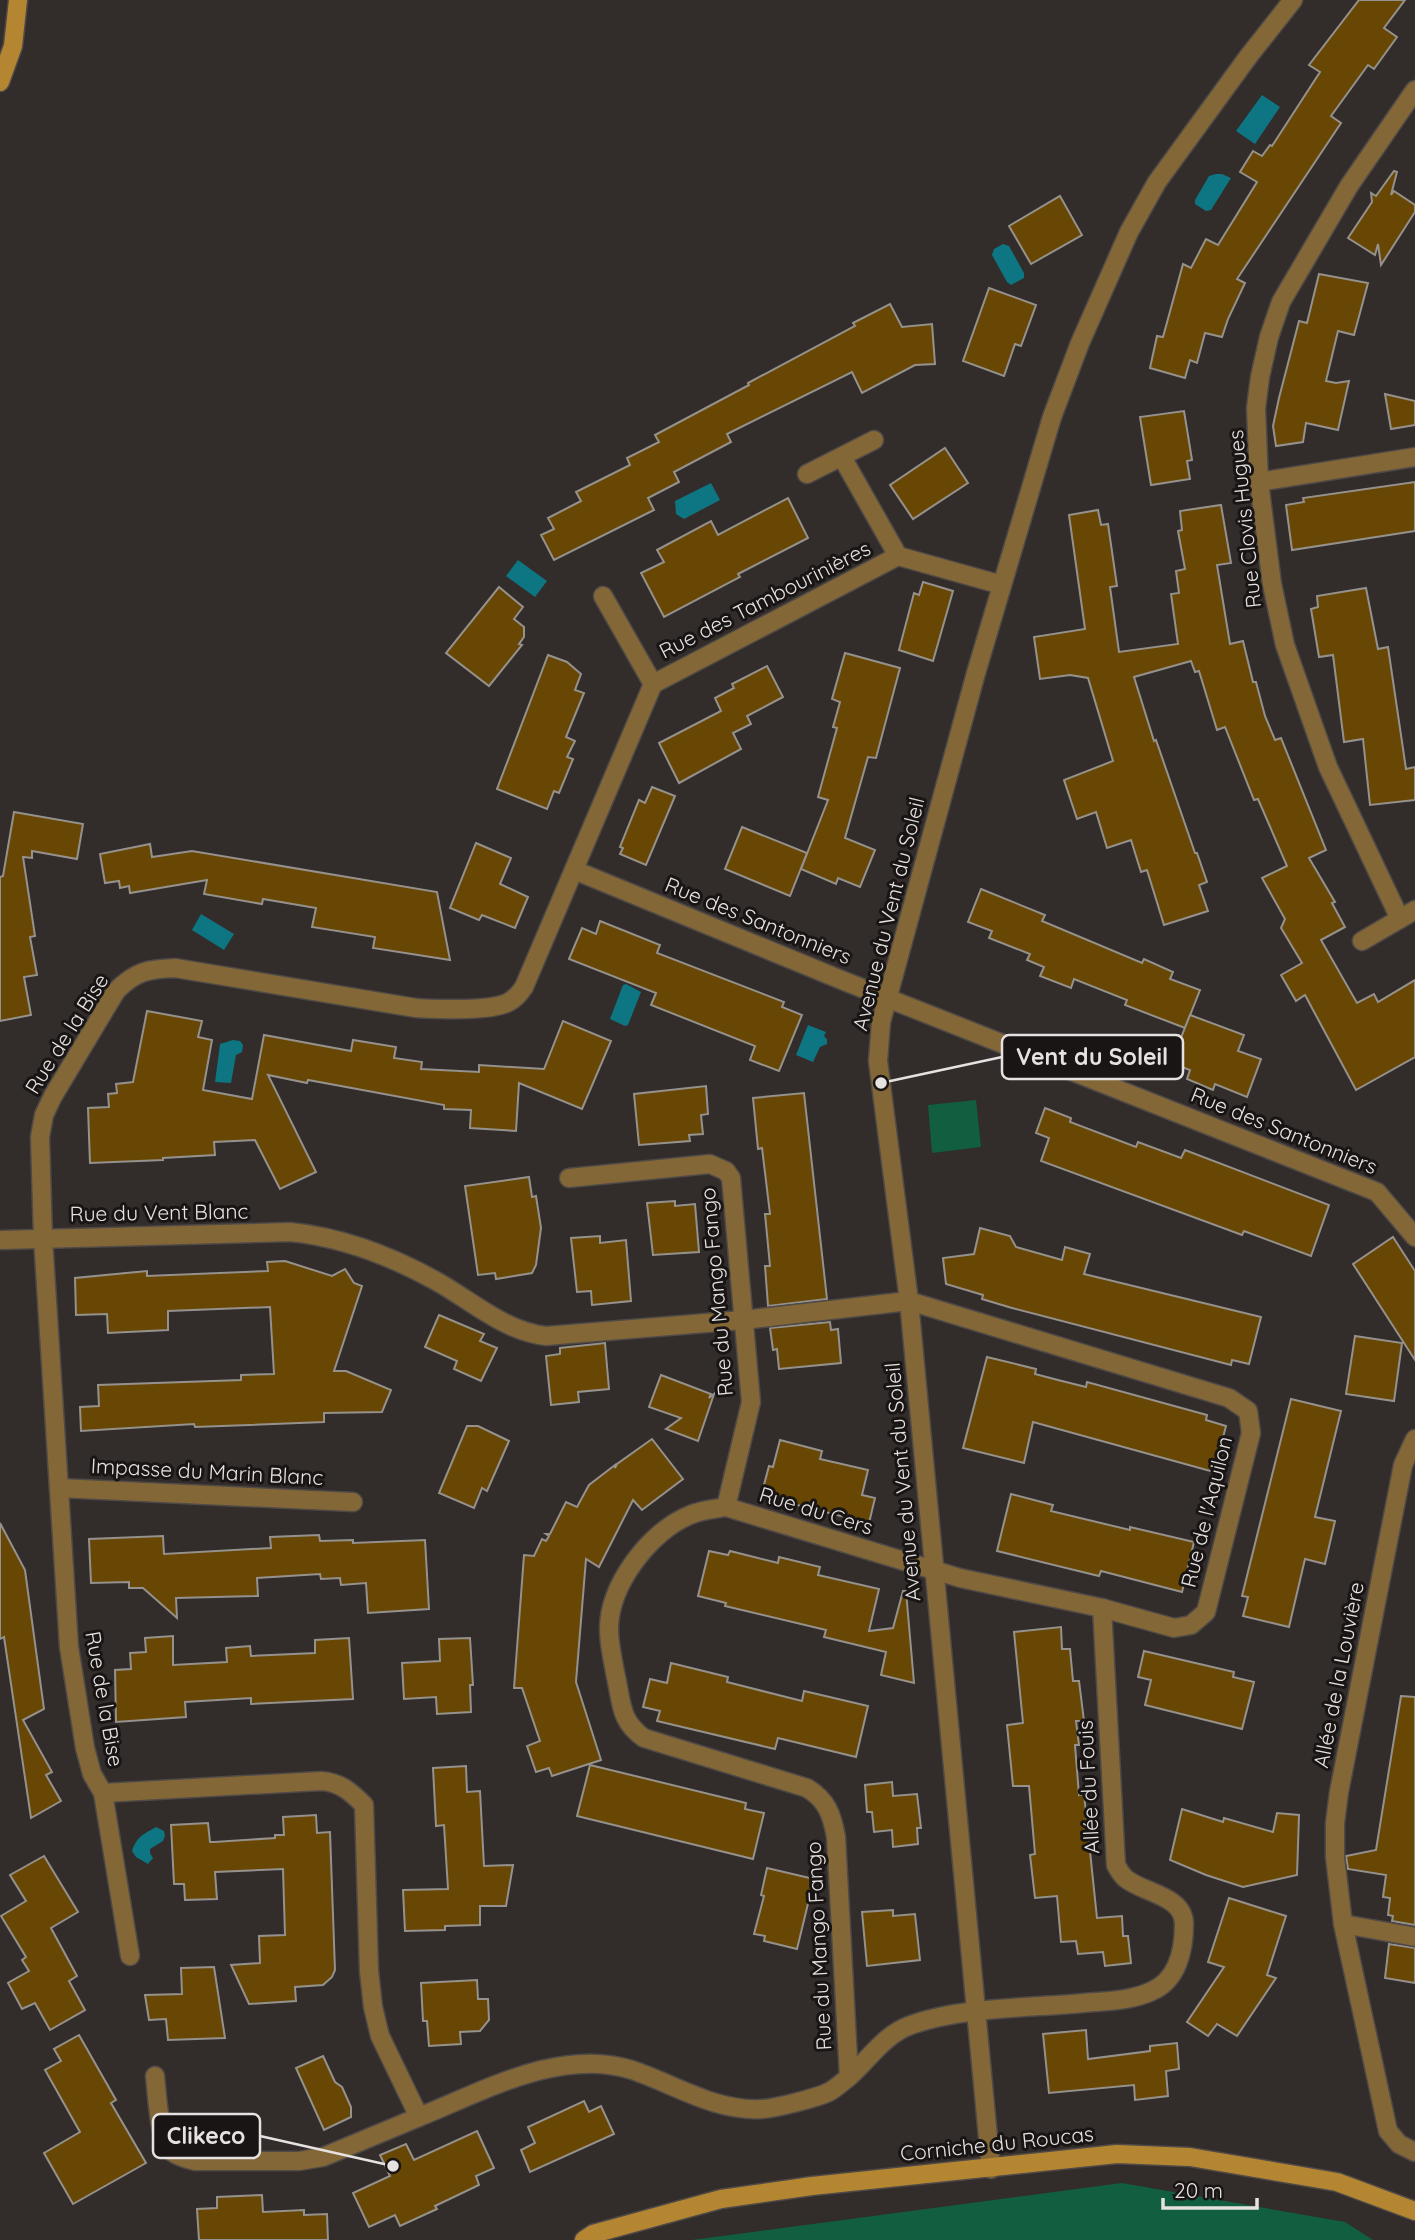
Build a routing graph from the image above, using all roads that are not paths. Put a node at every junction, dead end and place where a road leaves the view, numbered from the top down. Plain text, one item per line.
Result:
1 (18, 0) edge
2 (1293, 0) edge
3 (0, 82) edge
4 (1415, 90) edge
5 (874, 440) dead end
6 (842, 457) junction
7 (1415, 457) edge
8 (807, 474) dead end
9 (1259, 482) junction
10 (898, 556) junction
11 (1002, 585) junction
12 (603, 596) dead end
13 (653, 684) junction
14 (574, 870) junction
15 (1408, 915) edge
16 (1362, 941) dead end
17 (888, 999) junction
18 (569, 1178) dead end
19 (1415, 1237) edge
20 (43, 1238) junction
21 (2, 1240) edge
22 (909, 1301) junction
23 (743, 1320) junction
24 (1415, 1439) edge
25 (59, 1488) junction
26 (353, 1502) dead end
27 (726, 1507) junction
28 (933, 1570) junction
29 (1102, 1608) junction
30 (103, 1793) junction
31 (1343, 1924) junction
32 (1415, 1937) edge
33 (130, 1956) dead end
34 (977, 2012) junction
35 (155, 2076) dead end
36 (849, 2077) junction
37 (419, 2117) junction
38 (1415, 2152) edge
39 (990, 2169) junction
40 (1415, 2211) edge
41 (584, 2240) edge

1 - 3 main road
2 - 11 street, Avenue du Vent du Soleil
4 - 9 street, Rue Clovis Hugues
5 - 6 street
6 - 8 street
6 - 10 street, Rue des Tambourinières
7 - 9 street
9 - 15 street, Rue Clovis Hugues
10 - 11 street, Rue des Tambourinières
10 - 13 street, Rue des Tambourinières
11 - 17 street, Avenue du Vent du Soleil
12 - 13 street, Rue des Tambourinières
13 - 14 street, Rue des Tambourinières
14 - 17 street, Rue des Santonniers
14 - 20 street, Rue de la Bise
15 - 16 street, Rue Clovis Hugues
17 - 19 street, Rue des Santonniers
17 - 22 street, Avenue du Vent du Soleil
18 - 23 street, Rue du Mango Fango
20 - 21 street, Rue du Vent Blanc
20 - 23 street, Rue du Vent Blanc
20 - 25 street, Rue de la Bise
22 - 23 street
22 - 28 street, Avenue du Vent du Soleil
22 - 29 street, Rue de l'Aquilon
23 - 27 street, Rue du Mango Fango
24 - 31 street, Allée de la Louvière
25 - 26 street, Impasse du Marin Blanc
25 - 30 street, Rue de la Bise
27 - 28 street, Rue du Cers
27 - 36 street, Rue du Mango Fango
28 - 29 street, Rue de l'Aquilon
28 - 34 street, Avenue du Vent du Soleil
29 - 34 street, Allée du Fouis
30 - 33 street
30 - 37 street, Rue de la Bise
31 - 32 street
31 - 38 street, Allée de la Louvière
34 - 36 street
34 - 39 street, Avenue du Vent du Soleil
35 - 37 street
36 - 37 street
39 - 40 main road, Corniche du Roucas
39 - 41 main road, Corniche du Roucas

